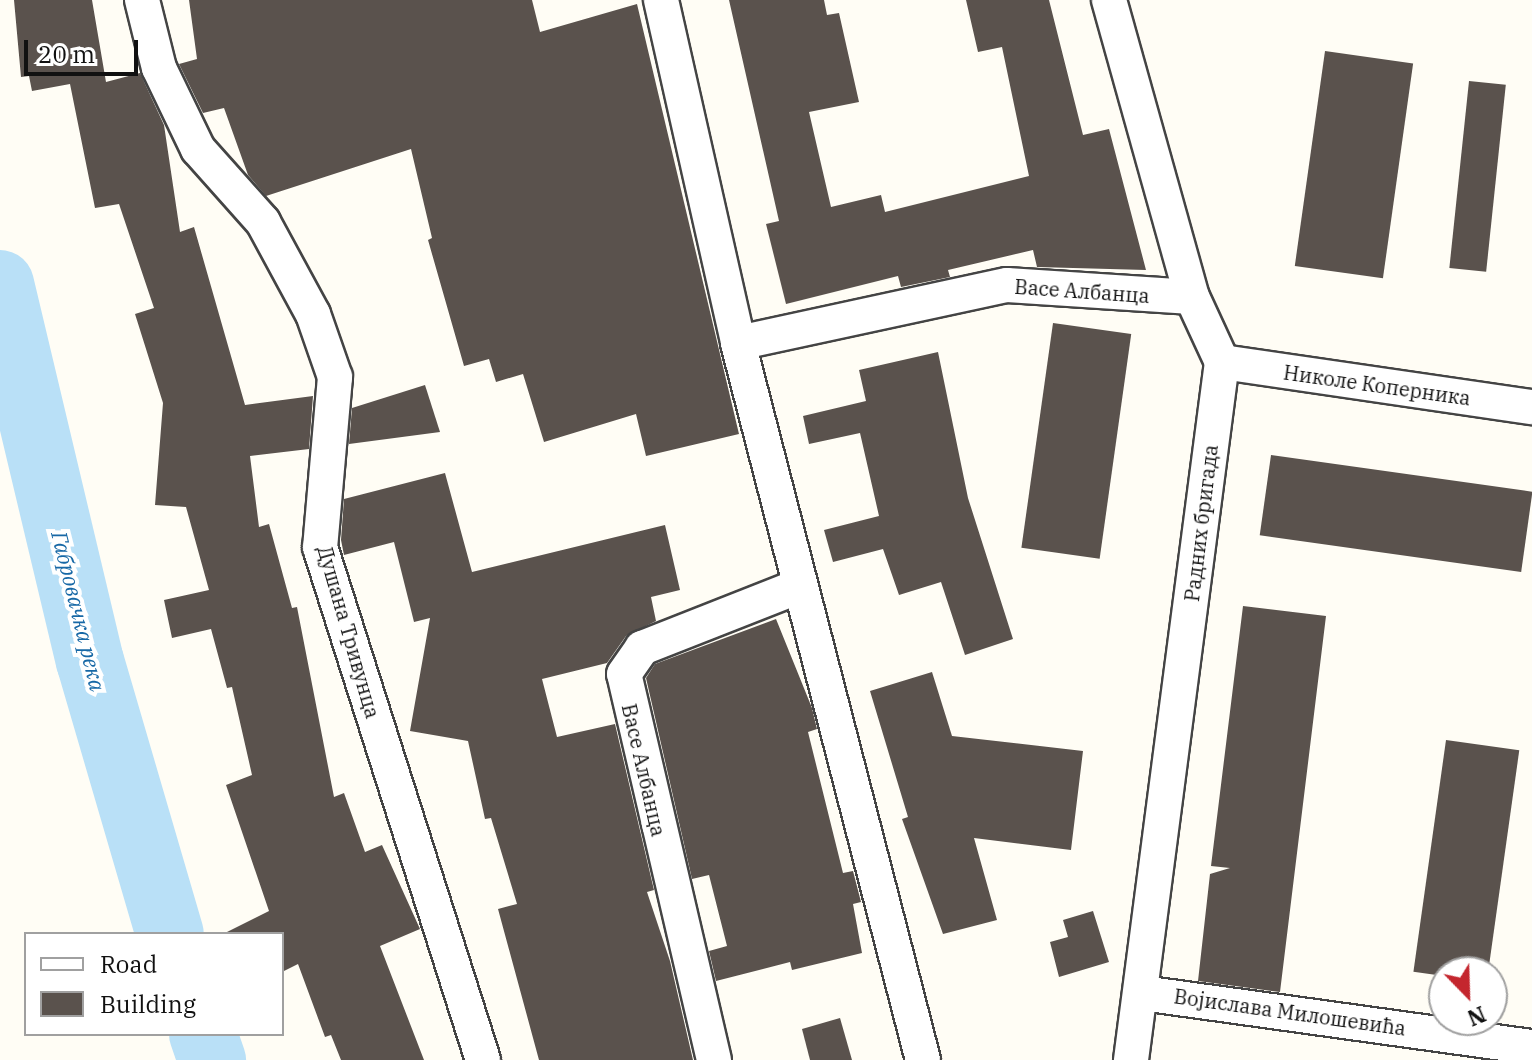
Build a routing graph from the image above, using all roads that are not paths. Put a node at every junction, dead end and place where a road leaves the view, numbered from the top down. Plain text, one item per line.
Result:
1 (142, 0) edge
2 (661, 0) edge
3 (1109, 0) edge
4 (1192, 297) junction
5 (738, 343) junction
6 (1222, 362) junction
7 (1532, 407) edge
8 (799, 586) junction
9 (1142, 993) junction
10 (1532, 1047) edge
11 (483, 1060) edge
12 (714, 1060) edge
13 (923, 1060) edge
14 (1131, 1060) edge

1 - 11 street, Душана Тривунца
2 - 5 street
3 - 4 street
4 - 5 street, Васе Албанца
4 - 6 street
5 - 8 street
6 - 7 street, Николе Коперника
6 - 9 street, Радних бригада
8 - 12 street, Васе Албанца
8 - 13 street
9 - 10 street, Војислава Милошевића
9 - 14 street, Радних бригада

